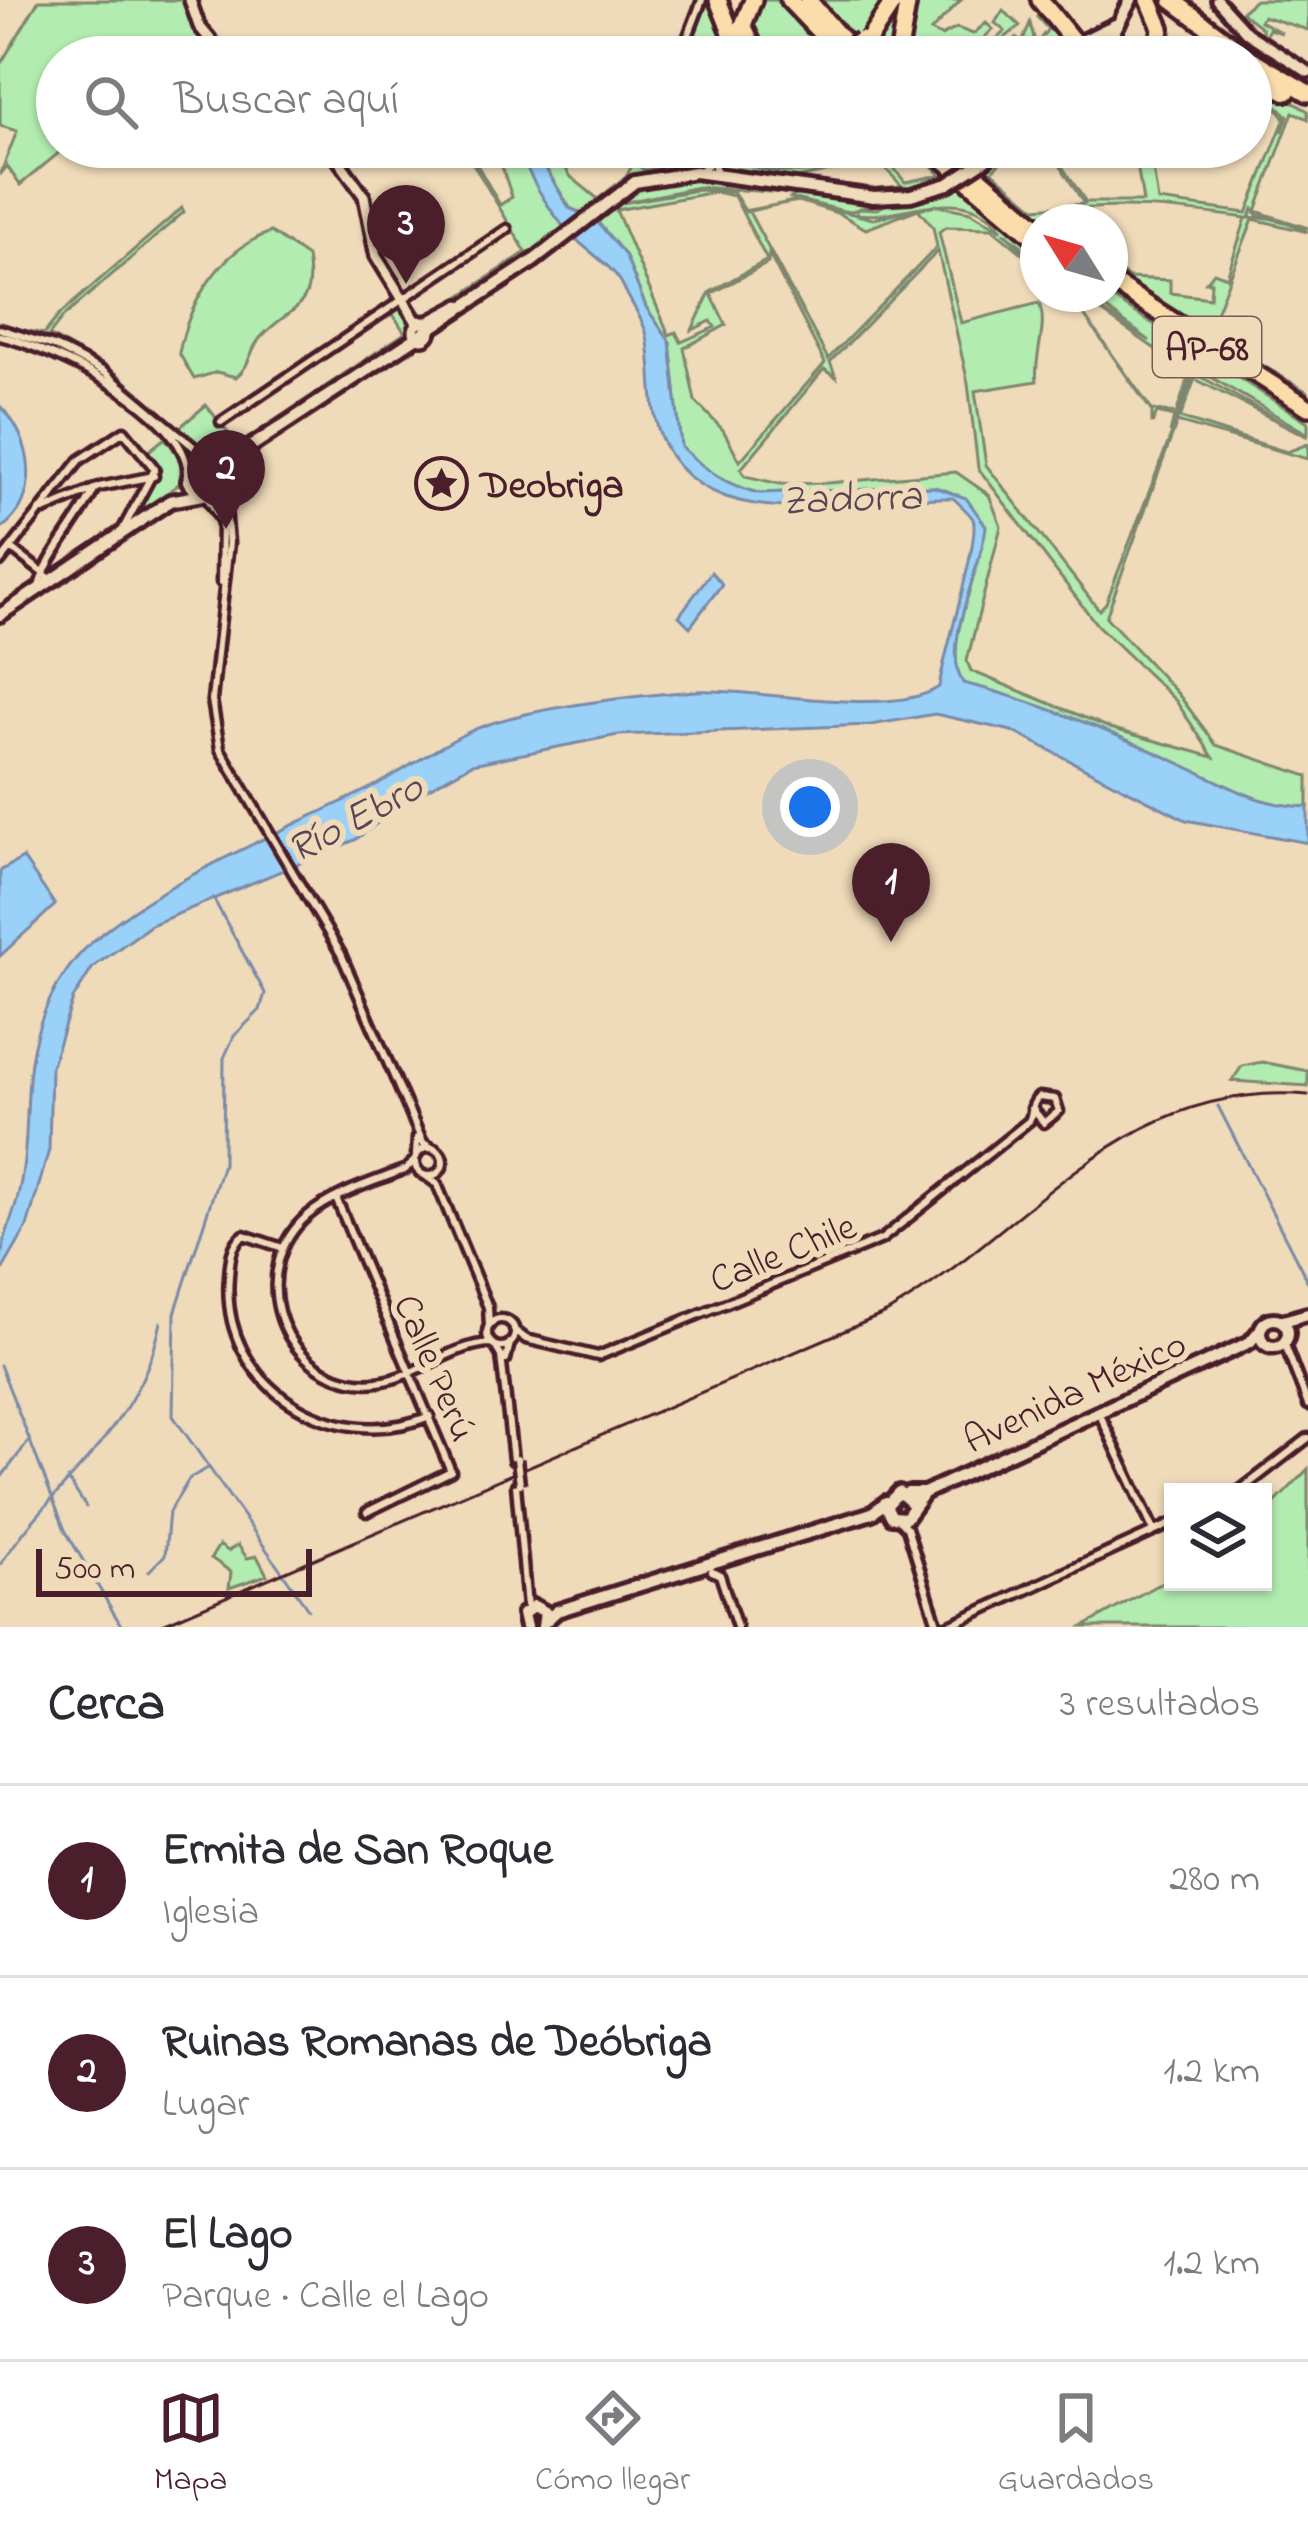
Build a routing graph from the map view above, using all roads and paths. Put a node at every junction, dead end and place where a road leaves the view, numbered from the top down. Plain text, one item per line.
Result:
1 (190, 0) edge
2 (702, 0) edge
3 (718, 0) edge
4 (753, 0) edge
5 (792, 0) edge
6 (808, 0) edge
7 (892, 0) edge
8 (908, 0) edge
9 (1044, 0) edge
10 (1130, 0) edge
11 (1153, 0) edge
12 (1172, 0) edge
13 (1216, 0) edge
14 (1118, 23) junction
15 (208, 36) edge
16 (688, 36) edge
17 (736, 36) edge
18 (747, 36) edge
19 (832, 36) edge
20 (837, 36) edge
21 (863, 36) edge
22 (902, 36) edge
23 (1078, 36) edge
24 (1098, 36) edge
25 (1116, 36) edge
26 (1160, 36) edge
27 (1199, 36) edge
28 (1220, 36) edge
29 (1250, 36) edge
30 (1272, 50) edge
31 (1272, 71) edge
32 (1308, 72) edge
33 (1272, 84) edge
34 (1308, 93) edge
35 (1308, 104) edge
36 (344, 168) edge
37 (702, 168) edge
38 (710, 168) edge
39 (721, 168) edge
40 (953, 168) edge
41 (971, 168) edge
42 (973, 168) edge
43 (687, 176) junction
44 (753, 180) junction
45 (606, 203) junction
46 (1020, 211) edge
47 (1020, 225) edge
48 (507, 229) dead end
49 (1128, 292) edge
50 (402, 300) junction
51 (1128, 303) edge
52 (423, 330) junction
53 (0, 333) edge
54 (1308, 407) edge
55 (1308, 417) edge
56 (221, 422) dead end
57 (241, 453) junction
58 (214, 460) junction
59 (188, 474) junction
60 (154, 476) junction
61 (225, 480) junction
62 (92, 491) junction
63 (202, 495) junction
64 (170, 501) junction
65 (221, 507) junction
66 (41, 511) junction
67 (124, 532) junction
68 (12, 549) junction
69 (0, 562) edge
70 (45, 582) junction
71 (0, 615) edge
72 (1032, 1108) junction
73 (410, 1118) junction
74 (1044, 1123) junction
75 (434, 1149) junction
76 (416, 1157) junction
77 (439, 1172) junction
78 (422, 1174) junction
79 (436, 1184) junction
80 (337, 1200) junction
81 (283, 1248) junction
82 (488, 1307) junction
83 (1308, 1314) edge
84 (502, 1319) junction
85 (488, 1329) junction
86 (514, 1330) junction
87 (1276, 1337) junction
88 (511, 1342) junction
89 (493, 1344) junction
90 (410, 1372) junction
91 (1308, 1406) edge
92 (430, 1416) junction
93 (1102, 1419) dead end
94 (1308, 1438) edge
95 (515, 1459) junction
96 (1250, 1483) edge
97 (902, 1511) junction
98 (367, 1512) dead end
99 (1164, 1526) edge
100 (1154, 1531) junction
101 (719, 1571) dead end
102 (532, 1618) edge
103 (736, 1627) edge
104 (942, 1627) edge

1 - 15 street
2 - 16 street
3 - 17 highway
4 - 18 highway
5 - 19 highway
6 - 20 highway
7 - 21 highway
8 - 22 highway
9 - 23 highway
10 - 14 main road
11 - 26 highway
11 - 27 highway
12 - 28 highway
13 - 29 street
14 - 24 main road
14 - 25 main road
30 - 32 street
31 - 34 highway
33 - 35 highway
36 - 50 street
37 - 45 main road
38 - 43 street
39 - 44 main road
40 - 47 highway
41 - 46 highway
42 - 44 main road, bridge
43 - 44 main road
43 - 45 main road
45 - 52 main road
48 - 50 street
49 - 54 highway, AP-68
50 - 52 street
50 - 56 street
51 - 55 highway, AP-68
52 - 57 main road
53 - 58 street
53 - 59 street
57 - 58 main road
57 - 61 main road
58 - 59 main road
58 - 61 main road
59 - 63 main road
59 - 64 main road
60 - 62 street
60 - 66 street
60 - 67 street
61 - 63 main road
61 - 65 street
62 - 66 street
62 - 70 street
63 - 64 main road
63 - 65 street
64 - 67 main road
65 - 73 street
66 - 68 street
67 - 70 main road
68 - 69 street
68 - 70 street
70 - 71 main road
72 - 74 street
72 - 74 street
72 - 86 street, Calle Chile
73 - 75 street
73 - 76 street
74 - 88 street, Calle Chile
75 - 76 street
75 - 77 street
76 - 78 street
76 - 80 street
77 - 78 street
77 - 79 street
78 - 79 street
78 - 80 street
79 - 82 street
80 - 81 street
80 - 90 street, Calle Perú
80 - 90 street
81 - 90 street
81 - 92 street
82 - 84 street
82 - 85 street
83 - 87 main road, Avenida México
84 - 85 street
84 - 86 street
85 - 89 street
85 - 90 street
86 - 88 street
87 - 91 street
87 - 97 main road, Avenida México
88 - 89 street
88 - 95 street
89 - 90 street
89 - 95 street
90 - 92 street, Calle Perú
92 - 98 street, Calle Perú
93 - 100 street
94 - 96 street
95 - 102 street, bridge
97 - 102 main road, Avenida México
97 - 104 street
99 - 100 street
100 - 104 street
101 - 103 street

